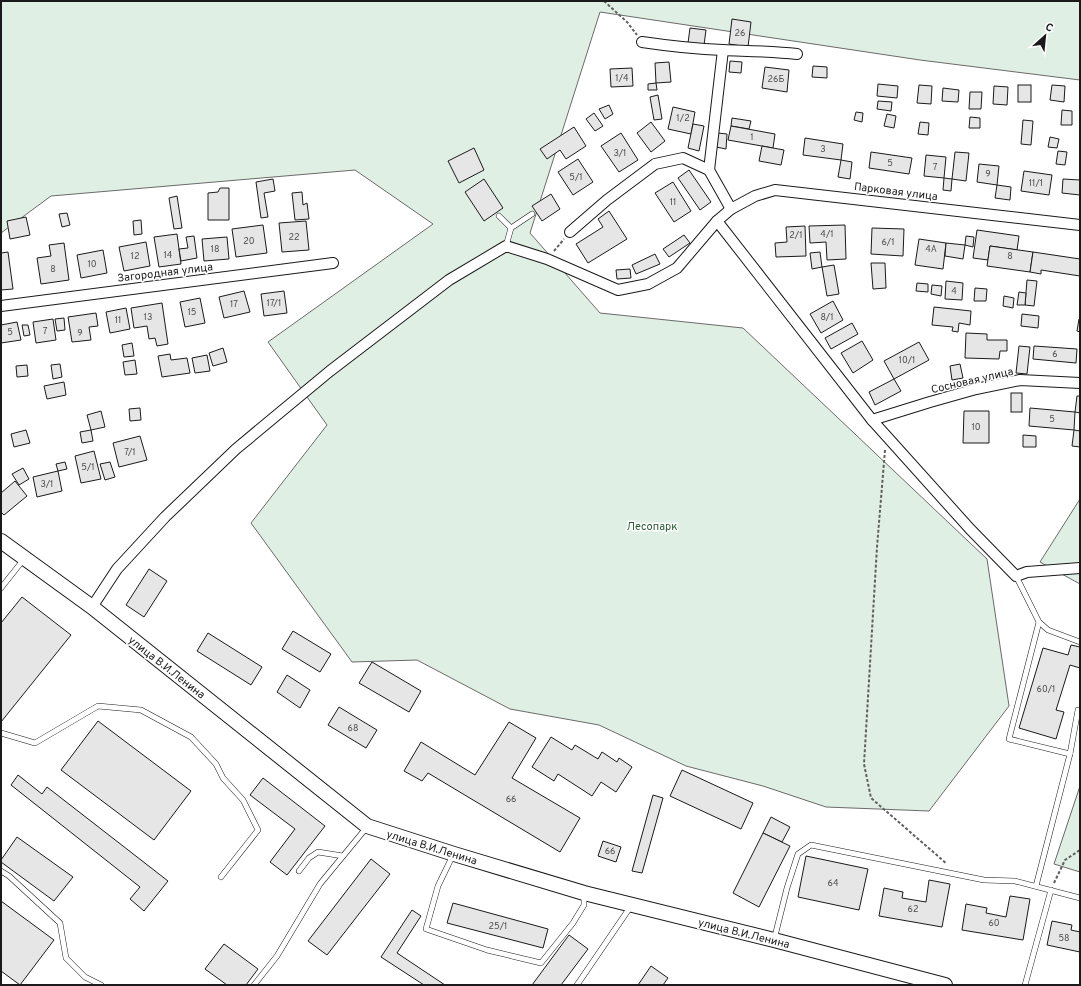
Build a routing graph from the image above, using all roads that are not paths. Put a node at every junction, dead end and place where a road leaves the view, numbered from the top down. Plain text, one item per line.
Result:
1 (642, 42) road end
2 (723, 50) junction
3 (797, 54) dead end
4 (709, 170) junction
5 (732, 209) junction
6 (532, 214) dead end
7 (499, 216) dead end
8 (717, 221) junction
9 (1080, 225) edge
10 (511, 228) junction
11 (570, 232) road end
12 (506, 246) junction
13 (332, 263) dead end
14 (1, 306) edge
15 (1080, 383) edge
16 (872, 420) junction
17 (1, 540) edge
18 (24, 558) junction
19 (1080, 568) edge
20 (1016, 576) junction
21 (1, 588) edge
22 (92, 607) junction
23 (1039, 622) junction
24 (1080, 642) edge
25 (1078, 710) dead end
26 (1, 733) edge
27 (1070, 754) junction
28 (367, 826) junction
29 (454, 854) junction
30 (343, 856) junction
31 (1, 871) edge
32 (299, 872) dead end
33 (221, 877) dead end
34 (1036, 886) junction
35 (1051, 890) junction
36 (584, 893) junction
37 (1080, 898) edge
38 (632, 905) junction
39 (774, 940) junction
40 (101, 985) edge
41 (254, 985) edge
42 (578, 985) edge
43 (945, 985) edge
44 (1025, 985) edge

1 - 2 street
2 - 3 street
2 - 4 street
4 - 5 street
4 - 11 street
5 - 8 street, Парковая улица
5 - 9 street, Парковая улица
6 - 10 lane
7 - 10 lane
8 - 12 street, Парковая улица
8 - 16 street
10 - 12 lane
12 - 22 street
13 - 14 street, Загородная улица
15 - 16 street, Сосновая улица
16 - 20 street
17 - 18 main road, улица В.И.Ленина
18 - 21 lane
18 - 22 main road, улица В.И.Ленина
19 - 20 street
20 - 23 lane
22 - 28 main road, улица В.И.Ленина
23 - 24 lane
23 - 27 lane
25 - 27 lane
26 - 33 lane
27 - 34 lane
28 - 29 main road, улица В.И.Ленина
28 - 30 lane
29 - 36 main road, улица В.И.Ленина
29 - 36 lane
30 - 32 lane
30 - 41 lane
31 - 40 lane
34 - 35 lane
34 - 39 lane
35 - 37 lane
35 - 44 lane
36 - 38 main road, улица В.И.Ленина
38 - 39 main road, улица В.И.Ленина
38 - 42 lane
39 - 43 main road, улица В.И.Ленина

